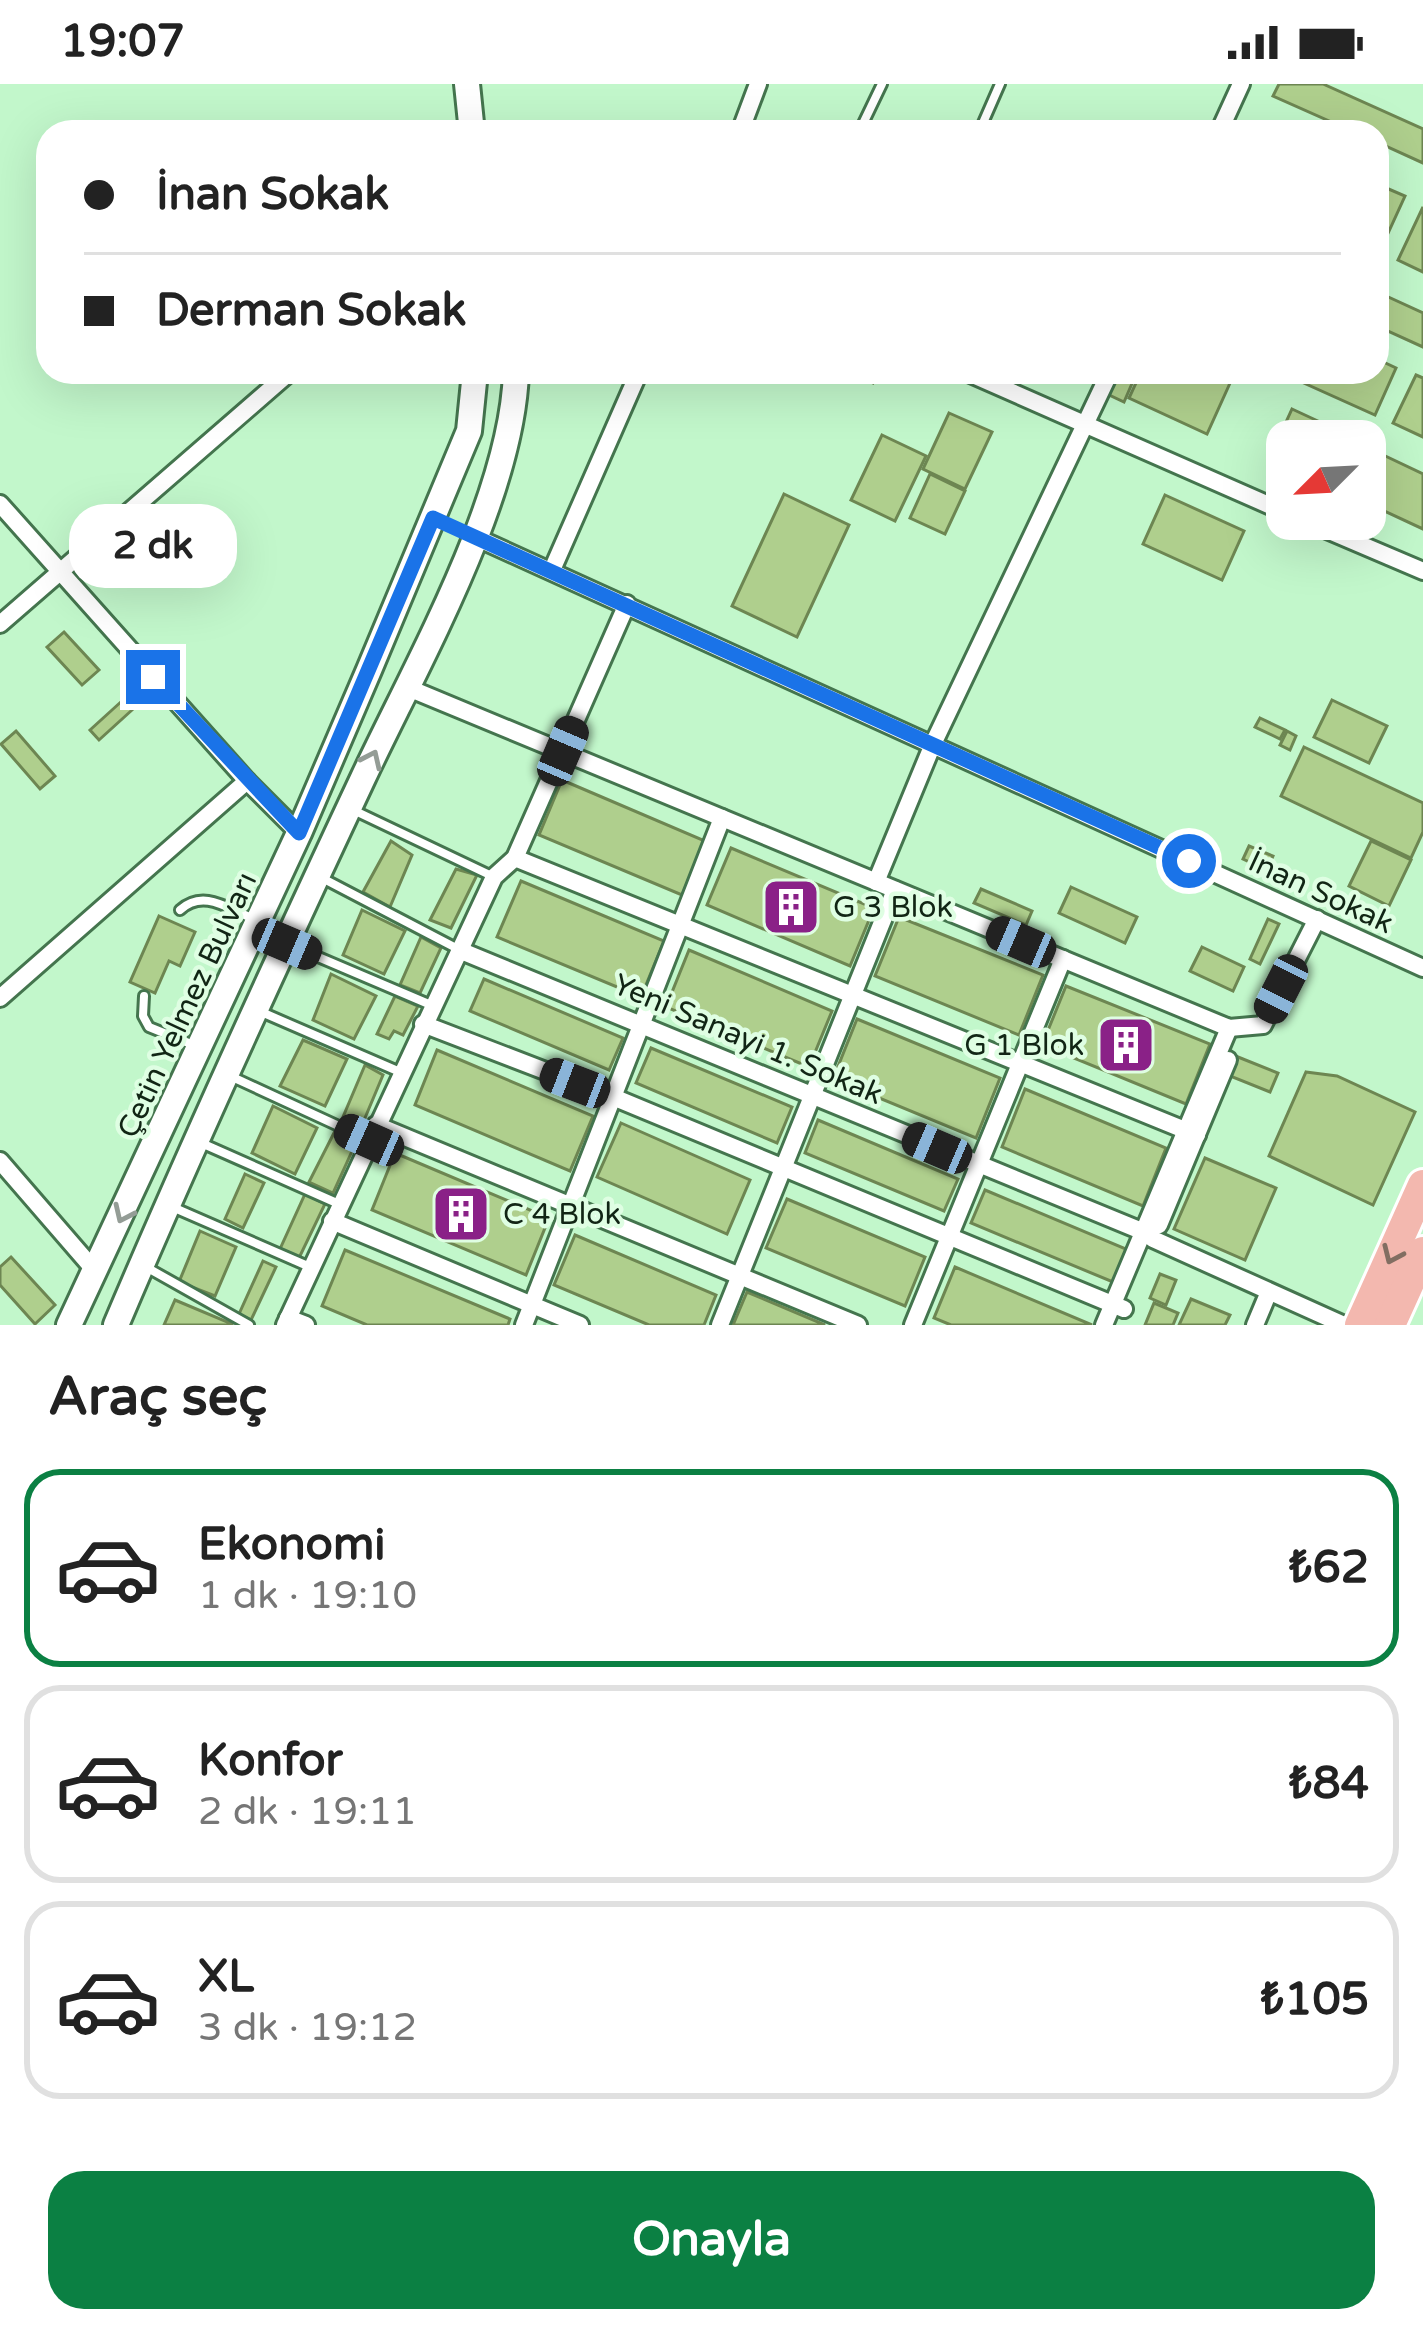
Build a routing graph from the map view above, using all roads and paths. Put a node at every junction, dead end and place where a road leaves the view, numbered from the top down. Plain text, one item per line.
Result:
1 (467, 84) edge
2 (758, 84) edge
3 (882, 84) edge
4 (1000, 84) edge
5 (1240, 84) edge
6 (472, 120) edge
7 (744, 120) edge
8 (865, 120) edge
9 (984, 120) edge
10 (1224, 120) edge
11 (276, 384) edge
12 (474, 384) edge
13 (514, 384) edge
14 (634, 384) edge
15 (992, 384) edge
16 (1105, 384) edge
17 (1085, 427) junction
18 (0, 504) edge
19 (1266, 504) edge
20 (433, 518) junction
21 (475, 537) junction
22 (1350, 540) edge
23 (552, 570) junction
24 (1423, 571) edge
25 (60, 574) junction
26 (627, 604) junction
27 (0, 624) edge
28 (406, 687) junction
29 (933, 744) junction
30 (563, 751) junction
31 (247, 781) junction
32 (349, 808) junction
33 (722, 818) junction
34 (299, 833) junction
35 (328, 852) junction
36 (515, 858) junction
37 (317, 876) junction
38 (494, 877) junction
39 (876, 882) junction
40 (896, 890) junction
41 (180, 910) dead end
42 (1317, 919) junction
43 (259, 921) junction
44 (680, 926) junction
45 (287, 944) junction
46 (459, 950) junction
47 (1063, 959) junction
48 (1423, 968) edge
49 (144, 996) dead end
50 (853, 996) junction
51 (0, 998) edge
52 (432, 1006) junction
53 (256, 1010) junction
54 (642, 1023) junction
55 (423, 1024) junction
56 (1234, 1027) junction
57 (200, 1048) junction
58 (1020, 1064) junction
59 (400, 1072) junction
60 (227, 1075) junction
61 (813, 1095) junction
62 (613, 1097) junction
63 (373, 1132) junction
64 (1191, 1133) junction
65 (196, 1141) junction
66 (0, 1161) edge
67 (978, 1166) junction
68 (783, 1168) junction
69 (1423, 1185) edge
70 (571, 1204) junction
71 (168, 1205) junction
72 (336, 1213) junction
73 (1148, 1236) junction
74 (949, 1237) junction
75 (1423, 1252) edge
76 (143, 1265) junction
77 (311, 1268) junction
78 (96, 1272) junction
79 (740, 1275) junction
80 (1268, 1294) junction
81 (532, 1305) junction
82 (1118, 1312) edge
83 (122, 1321) edge
84 (287, 1321) edge
85 (69, 1325) edge
86 (249, 1325) edge
87 (306, 1325) edge
88 (524, 1325) edge
89 (580, 1325) edge
90 (720, 1325) edge
91 (858, 1325) edge
92 (913, 1325) edge
93 (1104, 1325) edge
94 (1255, 1325) edge
95 (1344, 1325) edge
96 (1360, 1325) edge
97 (1390, 1325) edge

1 - 6 street
2 - 7 street
3 - 8 lane
4 - 9 lane
5 - 10 street
11 - 25 street
12 - 20 street, Çetin Yelmez Bulvarı
13 - 21 street
14 - 23 street
15 - 17 street
16 - 17 street
17 - 19 street
17 - 29 street
18 - 25 street
20 - 21 street
20 - 34 street, Çetin Yelmez Bulvarı
21 - 23 street, İnan Sokak
21 - 28 street
22 - 24 street
23 - 26 street, İnan Sokak
25 - 27 street
25 - 31 street
26 - 29 street, İnan Sokak
26 - 30 street
28 - 30 street
32 -> 28 street
29 - 39 street
29 - 42 street, İnan Sokak
30 - 33 street
30 - 36 street
31 - 34 street
31 - 51 street
32 - 35 street
32 - 38 lane
33 - 39 street
33 - 44 street
34 - 35 street
34 - 43 street, Çetin Yelmez Bulvarı
35 - 37 street
36 - 38 street
36 - 44 street
37 - 45 street
37 - 46 lane
38 - 46 street
39 - 40 street
40 - 47 street
40 - 50 street
41 - 43 lane
42 - 48 street, İnan Sokak
42 - 56 street
43 - 57 street, Çetin Yelmez Bulvarı
44 - 50 street
44 - 54 street
45 - 52 lane
45 - 53 street
46 - 52 street
46 - 54 street, Yeni Sanayi 1. Sokak
47 - 56 street
47 - 58 street
49 - 57 lane
50 - 58 street
50 - 61 street
52 - 55 street
53 - 59 lane
53 - 60 street
54 - 61 street, Yeni Sanayi 1. Sokak
54 - 62 street
55 - 59 street
55 - 62 street
56 - 64 street
57 -> 78 street, Çetin Yelmez Bulvarı
58 - 64 street
58 - 67 street
59 - 63 street
60 - 63 lane
60 - 65 street
61 - 67 street, Yeni Sanayi 1. Sokak
61 - 68 street
62 - 68 street
62 - 70 street
63 - 70 street
63 - 72 street
64 - 73 street
65 - 71 street
65 - 72 lane
66 - 78 street
67 - 73 street, Yeni Sanayi 1. Sokak
67 - 74 street
68 - 74 street
68 - 79 street
69 -> 96 highway
70 - 79 street
70 - 81 street
71 - 76 street
71 - 77 lane
72 - 77 street
72 - 81 street
73 - 80 street, Yeni Sanayi 1. Sokak
73 - 82 street
74 - 82 street
74 - 92 street
75 - 97 highway
76 - 83 street
76 - 86 lane
77 - 84 street
78 - 83 street
78 - 85 street, Çetin Yelmez Bulvarı
79 - 90 street
79 - 91 street
80 - 94 street
80 - 95 street, Yeni Sanayi 1. Sokak
81 - 88 street
81 - 89 street
82 - 93 street
84 - 87 street

